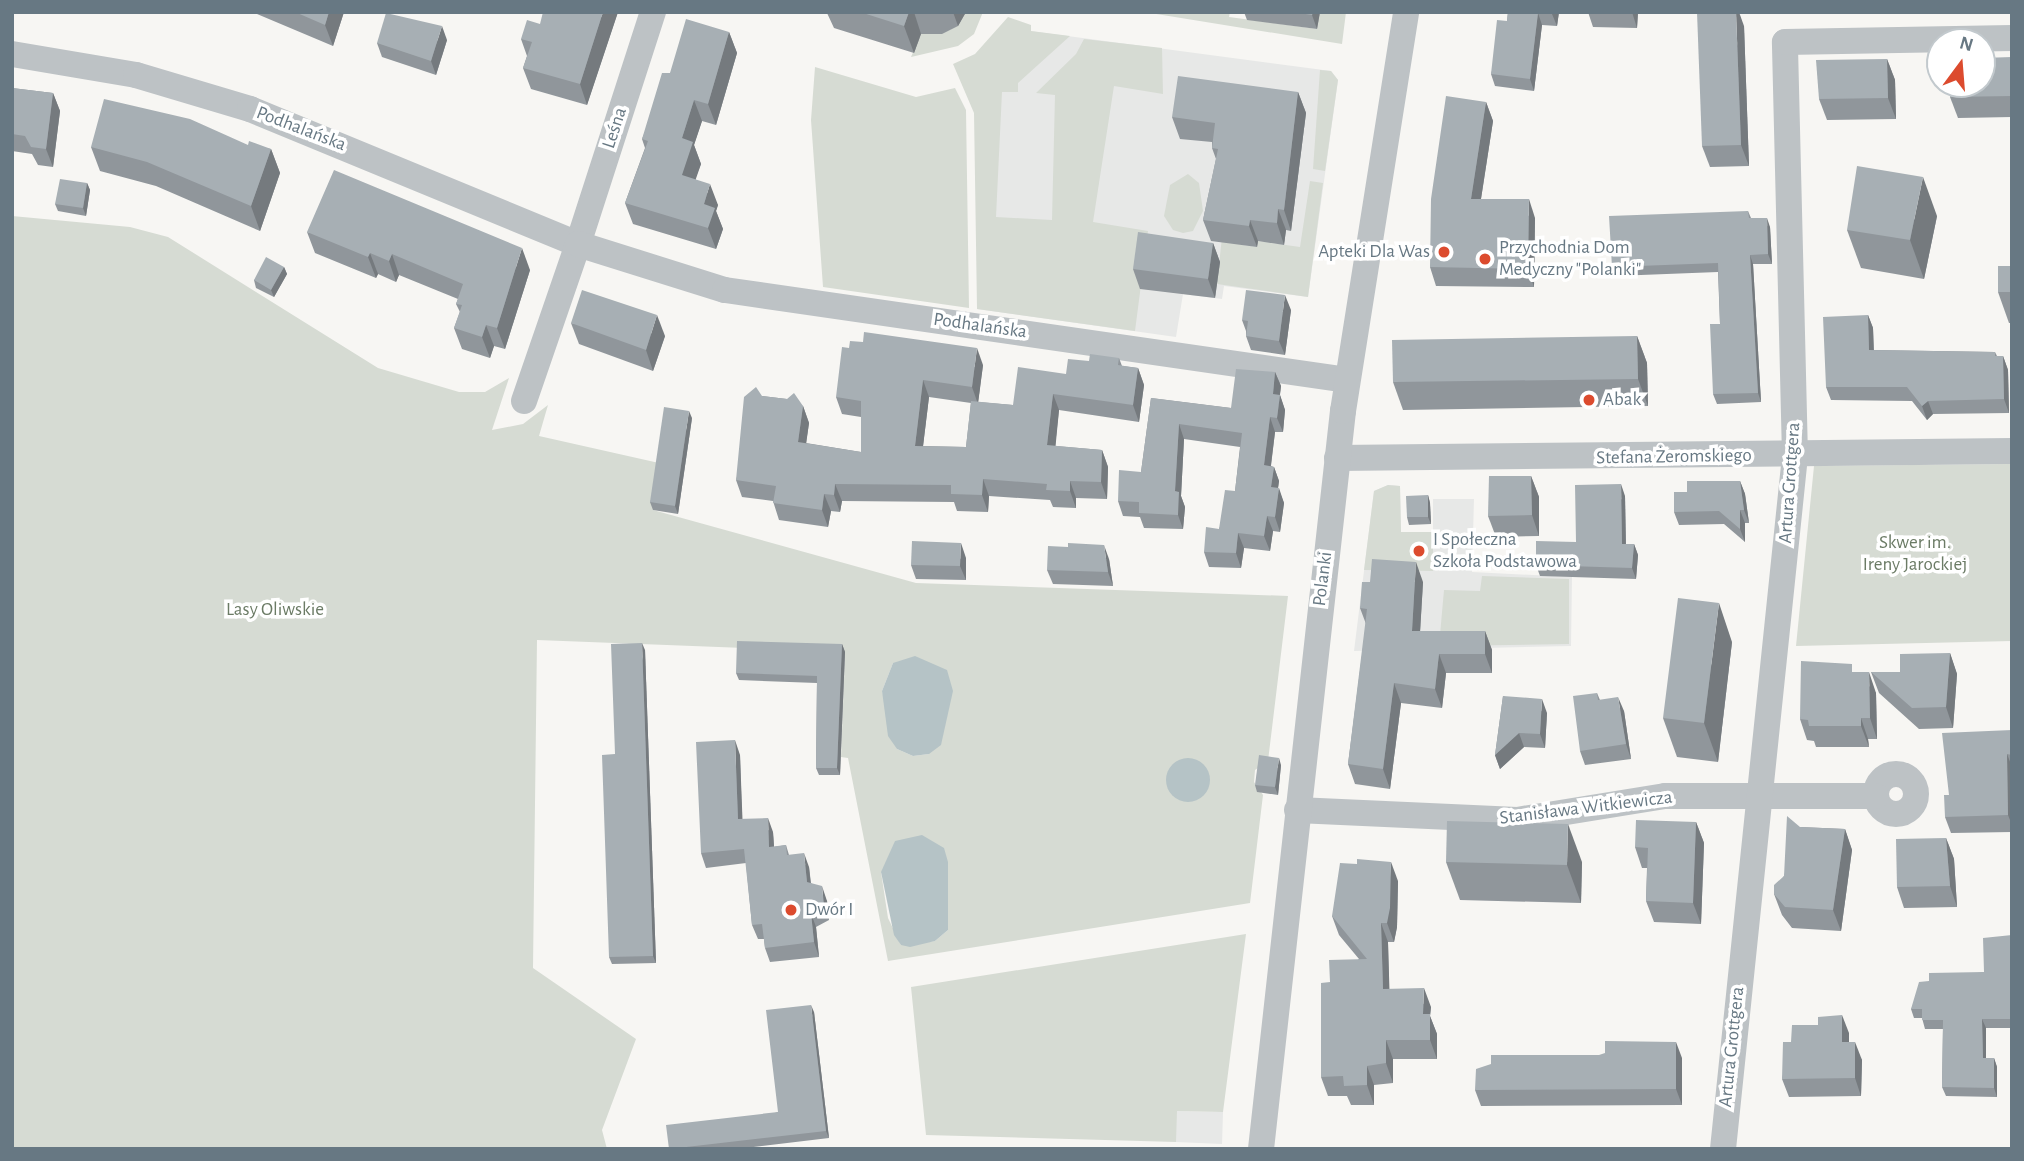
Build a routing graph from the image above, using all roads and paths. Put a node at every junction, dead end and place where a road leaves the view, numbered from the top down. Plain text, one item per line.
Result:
1 (653, 12) edge
2 (1406, 12) edge
3 (2012, 38) edge
4 (12, 54) edge
5 (578, 244) junction
6 (1347, 380) junction
7 (524, 401) dead end
8 (2012, 452) edge
9 (1795, 456) junction
10 (1337, 458) junction
11 (1876, 796) dead end
12 (1758, 797) junction
13 (1297, 810) junction
14 (1261, 1149) edge
15 (1723, 1149) edge

1 - 5 street, Leśna
2 - 6 street, Polanki
3 - 9 street, Artura Grottgera
4 - 5 street, Podhalańska
5 - 6 street, Podhalańska
5 - 7 street, Leśna
6 - 10 street, Polanki
8 - 9 street, Stefana Żeromskiego
9 - 10 street, Stefana Żeromskiego
9 - 12 street, Artura Grottgera
10 - 13 street, Polanki
11 - 12 street, Stanisława Witkiewicza
12 - 13 street, Stanisława Witkiewicza
12 - 15 street, Artura Grottgera
13 - 14 street, Polanki

